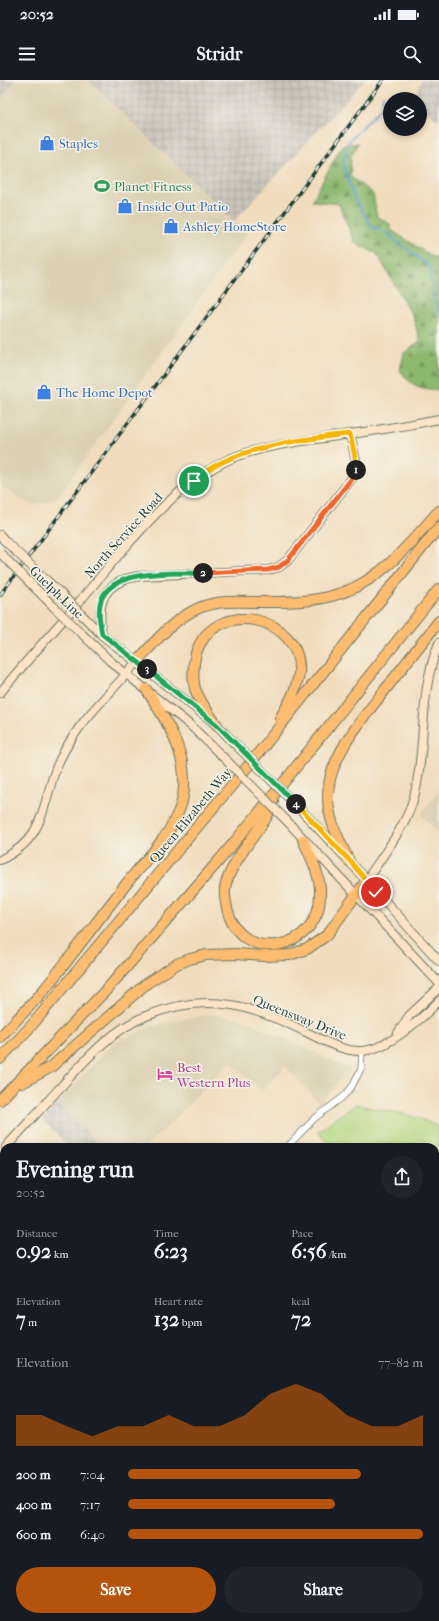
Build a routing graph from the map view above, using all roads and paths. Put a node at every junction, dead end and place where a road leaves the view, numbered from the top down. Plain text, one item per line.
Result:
1 (439, 419) edge
2 (350, 434) junction
3 (439, 511) edge
4 (439, 527) edge
5 (3, 538) edge
6 (0, 553) edge
7 (439, 589) edge
8 (439, 621) edge
9 (102, 634) junction
10 (439, 643) edge
11 (137, 661) junction
12 (126, 675) junction
13 (146, 689) junction
14 (0, 693) edge
15 (217, 725) junction
16 (248, 766) junction
17 (276, 792) junction
18 (303, 840) junction
19 (0, 860) edge
20 (349, 860) junction
21 (366, 881) junction
22 (357, 896) junction
23 (439, 961) edge
24 (439, 983) edge
25 (439, 988) edge
26 (439, 1001) edge
27 (397, 1036) junction
28 (0, 1037) edge
29 (362, 1051) junction
30 (0, 1059) edge
31 (13, 1088) junction
32 (0, 1100) edge
33 (10, 1143) edge
34 (291, 1143) edge

1 - 2 main road, North Service Road
2 - 9 main road
2 - 14 main road, North Service Road
3 - 11 highway
4 - 16 highway, Queen Elizabeth Way
5 - 9 main road, Guelph Line, bridge
6 - 12 main road, Guelph Line, bridge
7 - 17 highway
8 - 20 highway
9 - 11 main road, Guelph Line
10 - 21 main road
11 - 12 main road
11 - 15 main road, Guelph Line
12 - 13 main road, Guelph Line
12 - 19 main road
13 - 18 main road, Guelph Line, bridge
13 - 28 highway
15 - 16 highway
15 - 20 main road, Guelph Line, bridge
16 - 30 highway, Queen Elizabeth Way
17 - 18 highway
17 - 31 highway
18 - 22 main road, Guelph Line
20 - 21 main road, Guelph Line
21 - 22 highway
21 - 23 main road, Guelph Line
22 - 24 main road, Guelph Line
22 - 31 highway
25 - 27 main road, Queensway Drive
26 - 27 main road, Queensway Drive
27 - 29 main road, Queensway Drive
29 - 33 main road, Queensway Drive
29 - 34 street
31 - 32 highway

